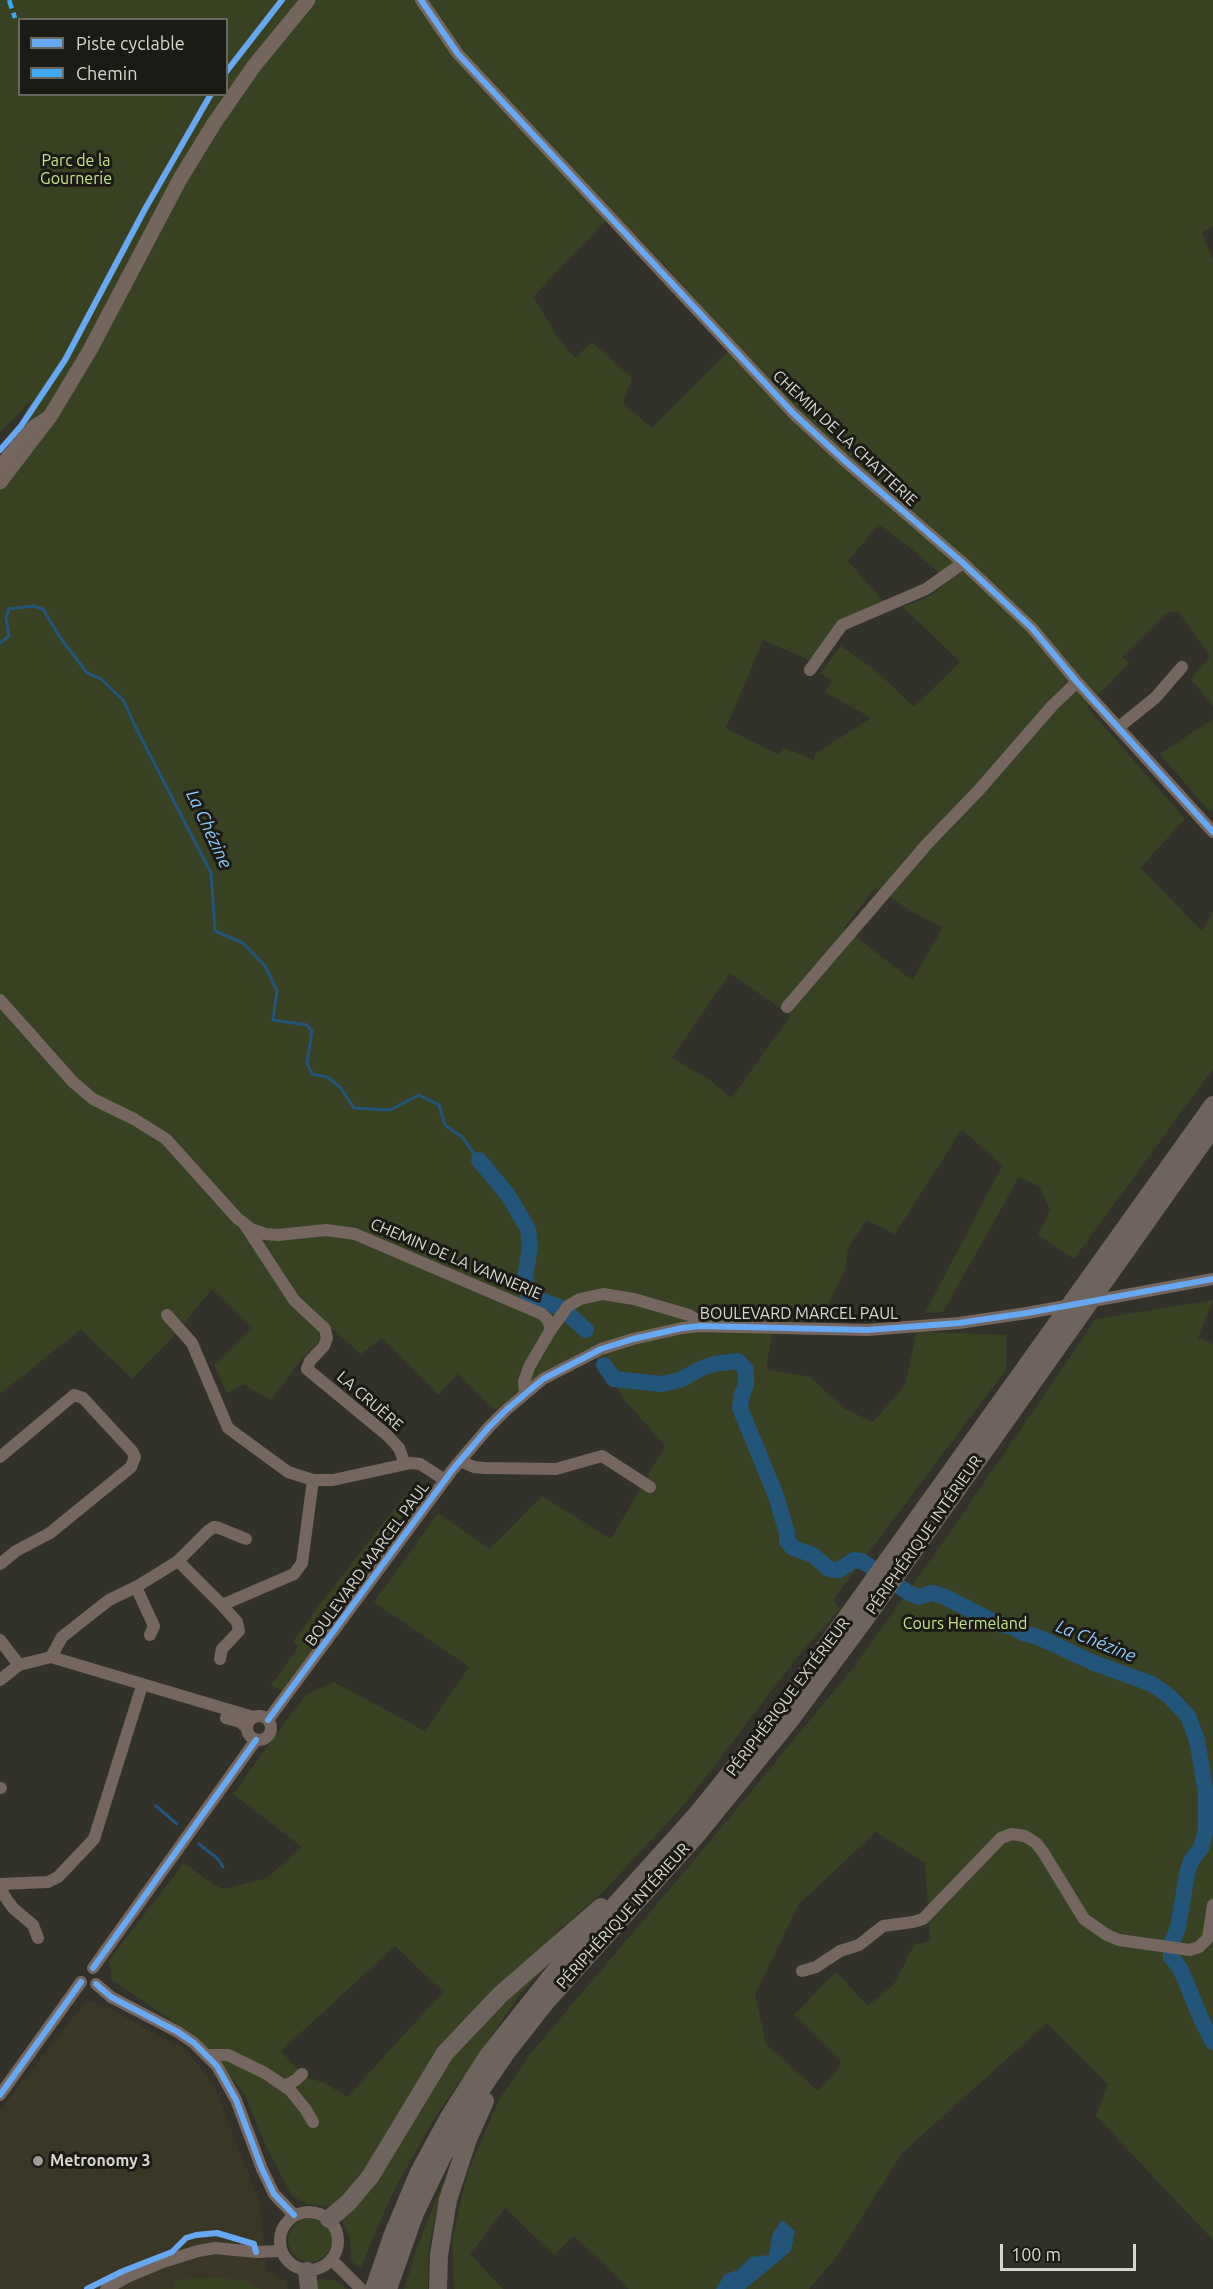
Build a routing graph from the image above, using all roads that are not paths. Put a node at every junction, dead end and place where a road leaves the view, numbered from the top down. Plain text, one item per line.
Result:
1 (308, 0) edge
2 (421, 0) edge
3 (51, 415) junction
4 (0, 465) edge
5 (0, 482) edge
6 (963, 563) junction
7 (1182, 667) dead end
8 (810, 669) dead end
9 (1077, 682) junction
10 (1119, 727) junction
11 (1213, 832) edge
12 (0, 1000) edge
13 (787, 1007) dead end
14 (1213, 1105) edge
15 (1213, 1128) edge
16 (243, 1223) junction
17 (1213, 1279) edge
18 (167, 1315) dead end
19 (700, 1326) junction
20 (551, 1330) junction
21 (525, 1393) junction
22 (0, 1457) edge
23 (460, 1461) junction
24 (405, 1464) junction
25 (313, 1480) junction
26 (445, 1480) junction
27 (651, 1487) dead end
28 (246, 1539) dead end
29 (903, 1552) junction
30 (178, 1561) junction
31 (0, 1564) edge
32 (136, 1587) junction
33 (222, 1605) junction
34 (856, 1618) junction
35 (150, 1635) dead end
36 (0, 1640) edge
37 (51, 1657) junction
38 (220, 1659) dead end
39 (19, 1665) junction
40 (120, 1677) junction
41 (0, 1680) edge
42 (140, 1692) junction
43 (268, 1720) junction
44 (250, 1723) junction
45 (256, 1740) junction
46 (1, 1884) edge
47 (628, 1893) junction
48 (1213, 1905) edge
49 (38, 1938) dead end
50 (93, 1968) junction
51 (802, 1971) dead end
52 (81, 1983) junction
53 (96, 1984) junction
54 (506, 2053) junction
55 (207, 2055) junction
56 (302, 2074) dead end
57 (284, 2086) junction
58 (0, 2095) edge
59 (313, 2122) dead end
60 (294, 2215) junction
61 (329, 2219) junction
62 (280, 2250) junction
63 (336, 2264) junction
64 (308, 2280) edge
65 (106, 2289) edge
66 (362, 2289) edge
67 (374, 2289) edge
68 (388, 2289) edge
69 (438, 2289) edge

1 - 3 main road
2 - 6 street, CHEMIN DE LA CHATTERIE
3 - 4 street
3 - 5 main road
6 - 8 street
6 - 9 street, CHEMIN DE LA CHATTERIE
7 - 10 street
9 - 10 street, CHEMIN DE LA CHATTERIE
9 - 13 street
10 - 11 street, CHEMIN DE LA CHATTERIE
12 - 16 street, CHEMIN DE LA VANNERIE
14 - 29 highway
15 - 29 highway, PÉRIPHÉRIQUE INTÉRIEUR
16 - 20 street, CHEMIN DE LA VANNERIE
16 - 24 street, LA CRUÈRE
17 - 19 street, BOULEVARD MARCEL PAUL
18 - 25 street
19 - 20 street
19 - 21 street, BOULEVARD MARCEL PAUL
20 - 21 street
21 - 23 street, BOULEVARD MARCEL PAUL
22 - 31 street
23 - 26 street, BOULEVARD MARCEL PAUL
23 - 27 street
24 - 25 street
24 - 26 street
25 - 33 street
26 - 43 street, BOULEVARD MARCEL PAUL
28 - 30 street
29 - 34 highway, PÉRIPHÉRIQUE INTÉRIEUR
30 - 32 street
30 - 33 street
32 - 35 street
32 - 37 street
33 - 38 street
34 - 47 highway, PÉRIPHÉRIQUE EXTÉRIEUR
34 - 54 highway, PÉRIPHÉRIQUE INTÉRIEUR
36 - 39 street
37 - 39 street
37 - 40 street
39 - 41 street
40 - 42 street
40 - 44 street
42 - 44 street
42 - 46 street
43 - 44 street
43 - 45 street
44 - 45 street
45 - 50 street
46 - 49 street
47 - 61 highway
47 - 67 highway, PÉRIPHÉRIQUE EXTÉRIEUR
48 - 51 street
50 - 52 street
50 - 53 street
52 - 53 street
52 - 58 street
53 - 55 street
54 - 68 highway, PÉRIPHÉRIQUE INTÉRIEUR
54 - 69 highway
55 - 57 street
55 - 60 street
56 - 57 street
57 - 59 street
60 - 61 street
60 - 62 street
61 - 63 street
62 - 64 street
62 - 65 street
63 - 64 street
63 - 66 street

